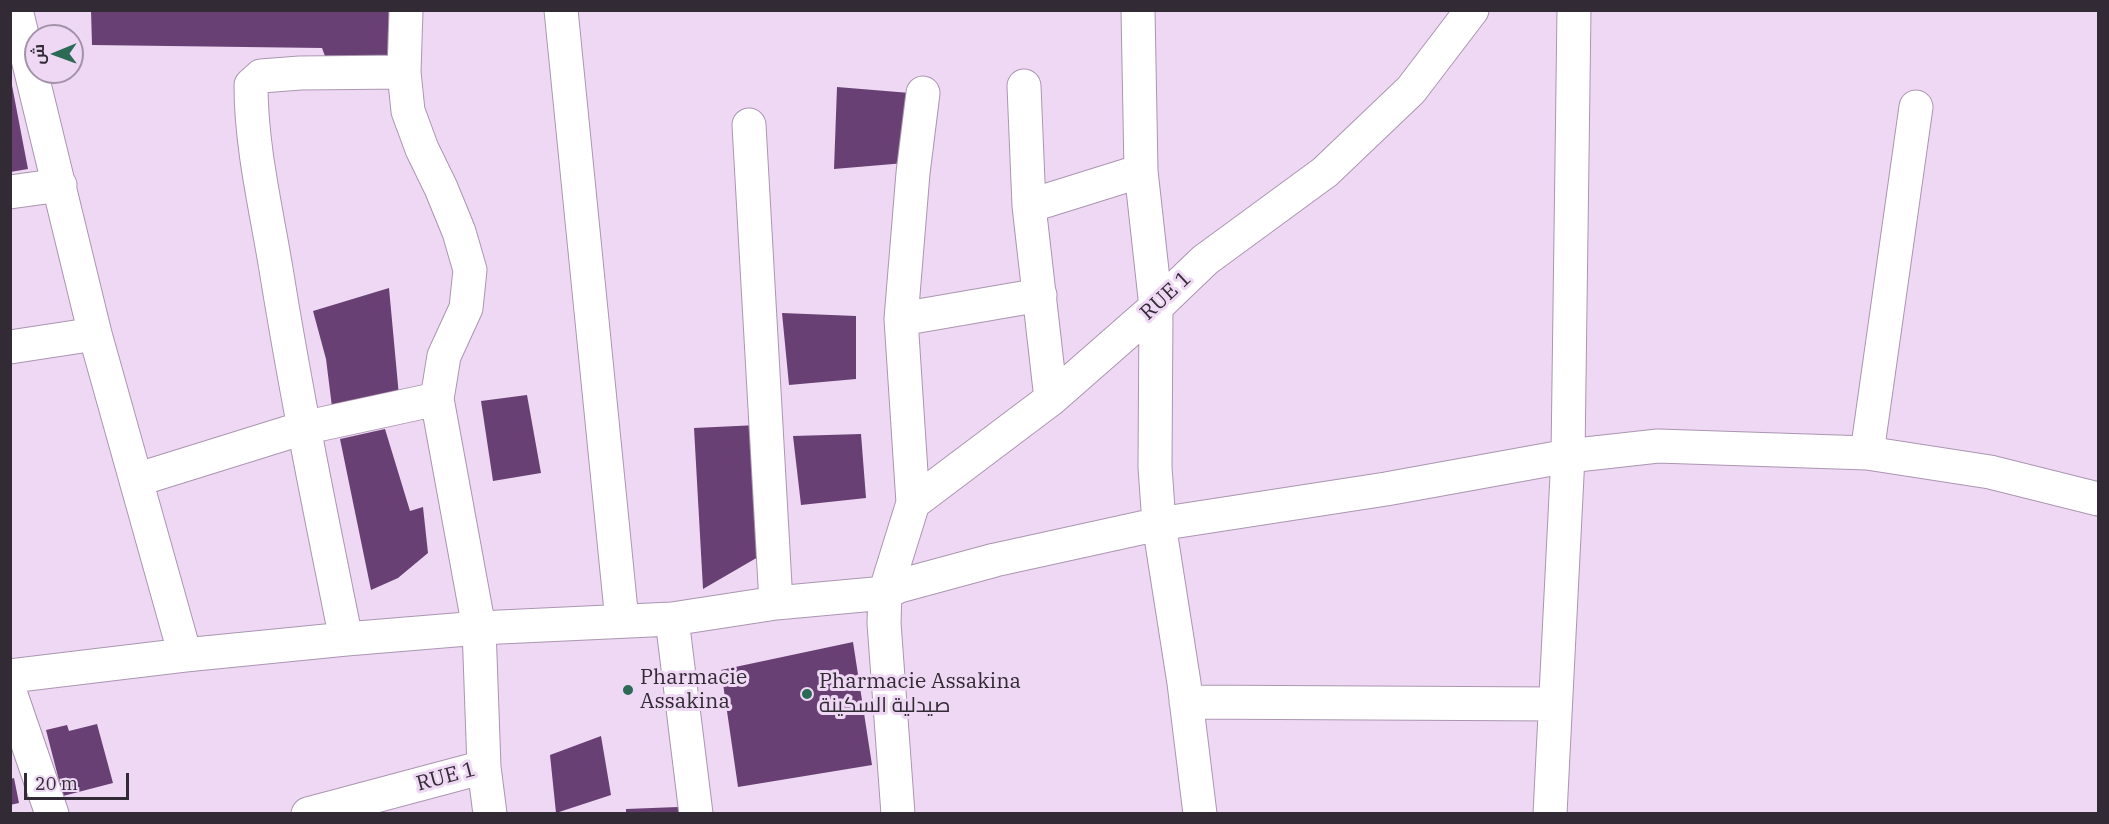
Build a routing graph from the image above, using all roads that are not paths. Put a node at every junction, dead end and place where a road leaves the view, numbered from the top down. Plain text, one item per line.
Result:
1 (406, 10) edge
2 (561, 10) edge
3 (1138, 10) edge
4 (1472, 10) edge
5 (1574, 10) edge
6 (16, 27) edge
7 (404, 72) junction
8 (1024, 86) dead end
9 (923, 93) dead end
10 (1916, 108) dead end
11 (749, 124) dead end
12 (1141, 171) junction
13 (60, 185) junction
14 (10, 192) edge
15 (1029, 206) junction
16 (1040, 295) junction
17 (1156, 307) junction
18 (901, 319) junction
19 (95, 334) junction
20 (10, 347) edge
21 (437, 399) junction
22 (1051, 399) junction
23 (303, 428) junction
24 (1867, 453) junction
25 (1568, 456) junction
26 (136, 480) junction
27 (2098, 499) edge
28 (913, 503) junction
29 (1159, 524) junction
30 (885, 593) junction
31 (776, 603) junction
32 (672, 619) junction
33 (622, 621) junction
34 (479, 628) junction
35 (346, 639) junction
36 (185, 655) junction
37 (10, 676) edge
38 (10, 692) edge
39 (1186, 702) junction
40 (1556, 704) junction
41 (484, 767) junction
42 (52, 813) edge
43 (308, 813) edge
44 (490, 813) edge
45 (696, 813) edge
46 (898, 813) edge
47 (1200, 813) edge
48 (1550, 813) edge

1 - 7 street, RUE 1
2 - 33 street
3 - 12 street
4 - 17 street, RUE 1
5 - 25 street
6 - 13 street
7 - 21 street, RUE 1
7 - 23 street
8 - 15 street
9 - 18 street
10 - 24 street
11 - 31 street
12 - 15 street
12 - 17 street
13 - 14 street
13 - 19 street
15 - 16 street
16 - 18 street
16 - 22 street
17 - 22 street, RUE 1
17 - 29 street
18 - 28 street
19 - 20 street
19 - 26 street
21 - 23 street
21 - 34 street, RUE 1
22 - 28 street, RUE 1
23 - 26 street
23 - 35 street
24 - 25 street
24 - 27 street
25 - 29 street
25 - 40 street
26 - 36 street
28 - 30 street
29 - 30 street
29 - 39 street
30 - 31 street
30 - 46 street
31 - 32 street
32 - 33 street
32 - 45 street
33 - 34 street
34 - 35 street
34 - 41 street, RUE 1
35 - 36 street
36 - 37 street
38 - 42 street
39 - 40 street
39 - 47 street
40 - 48 street
41 - 43 street, RUE 1
41 - 44 street

